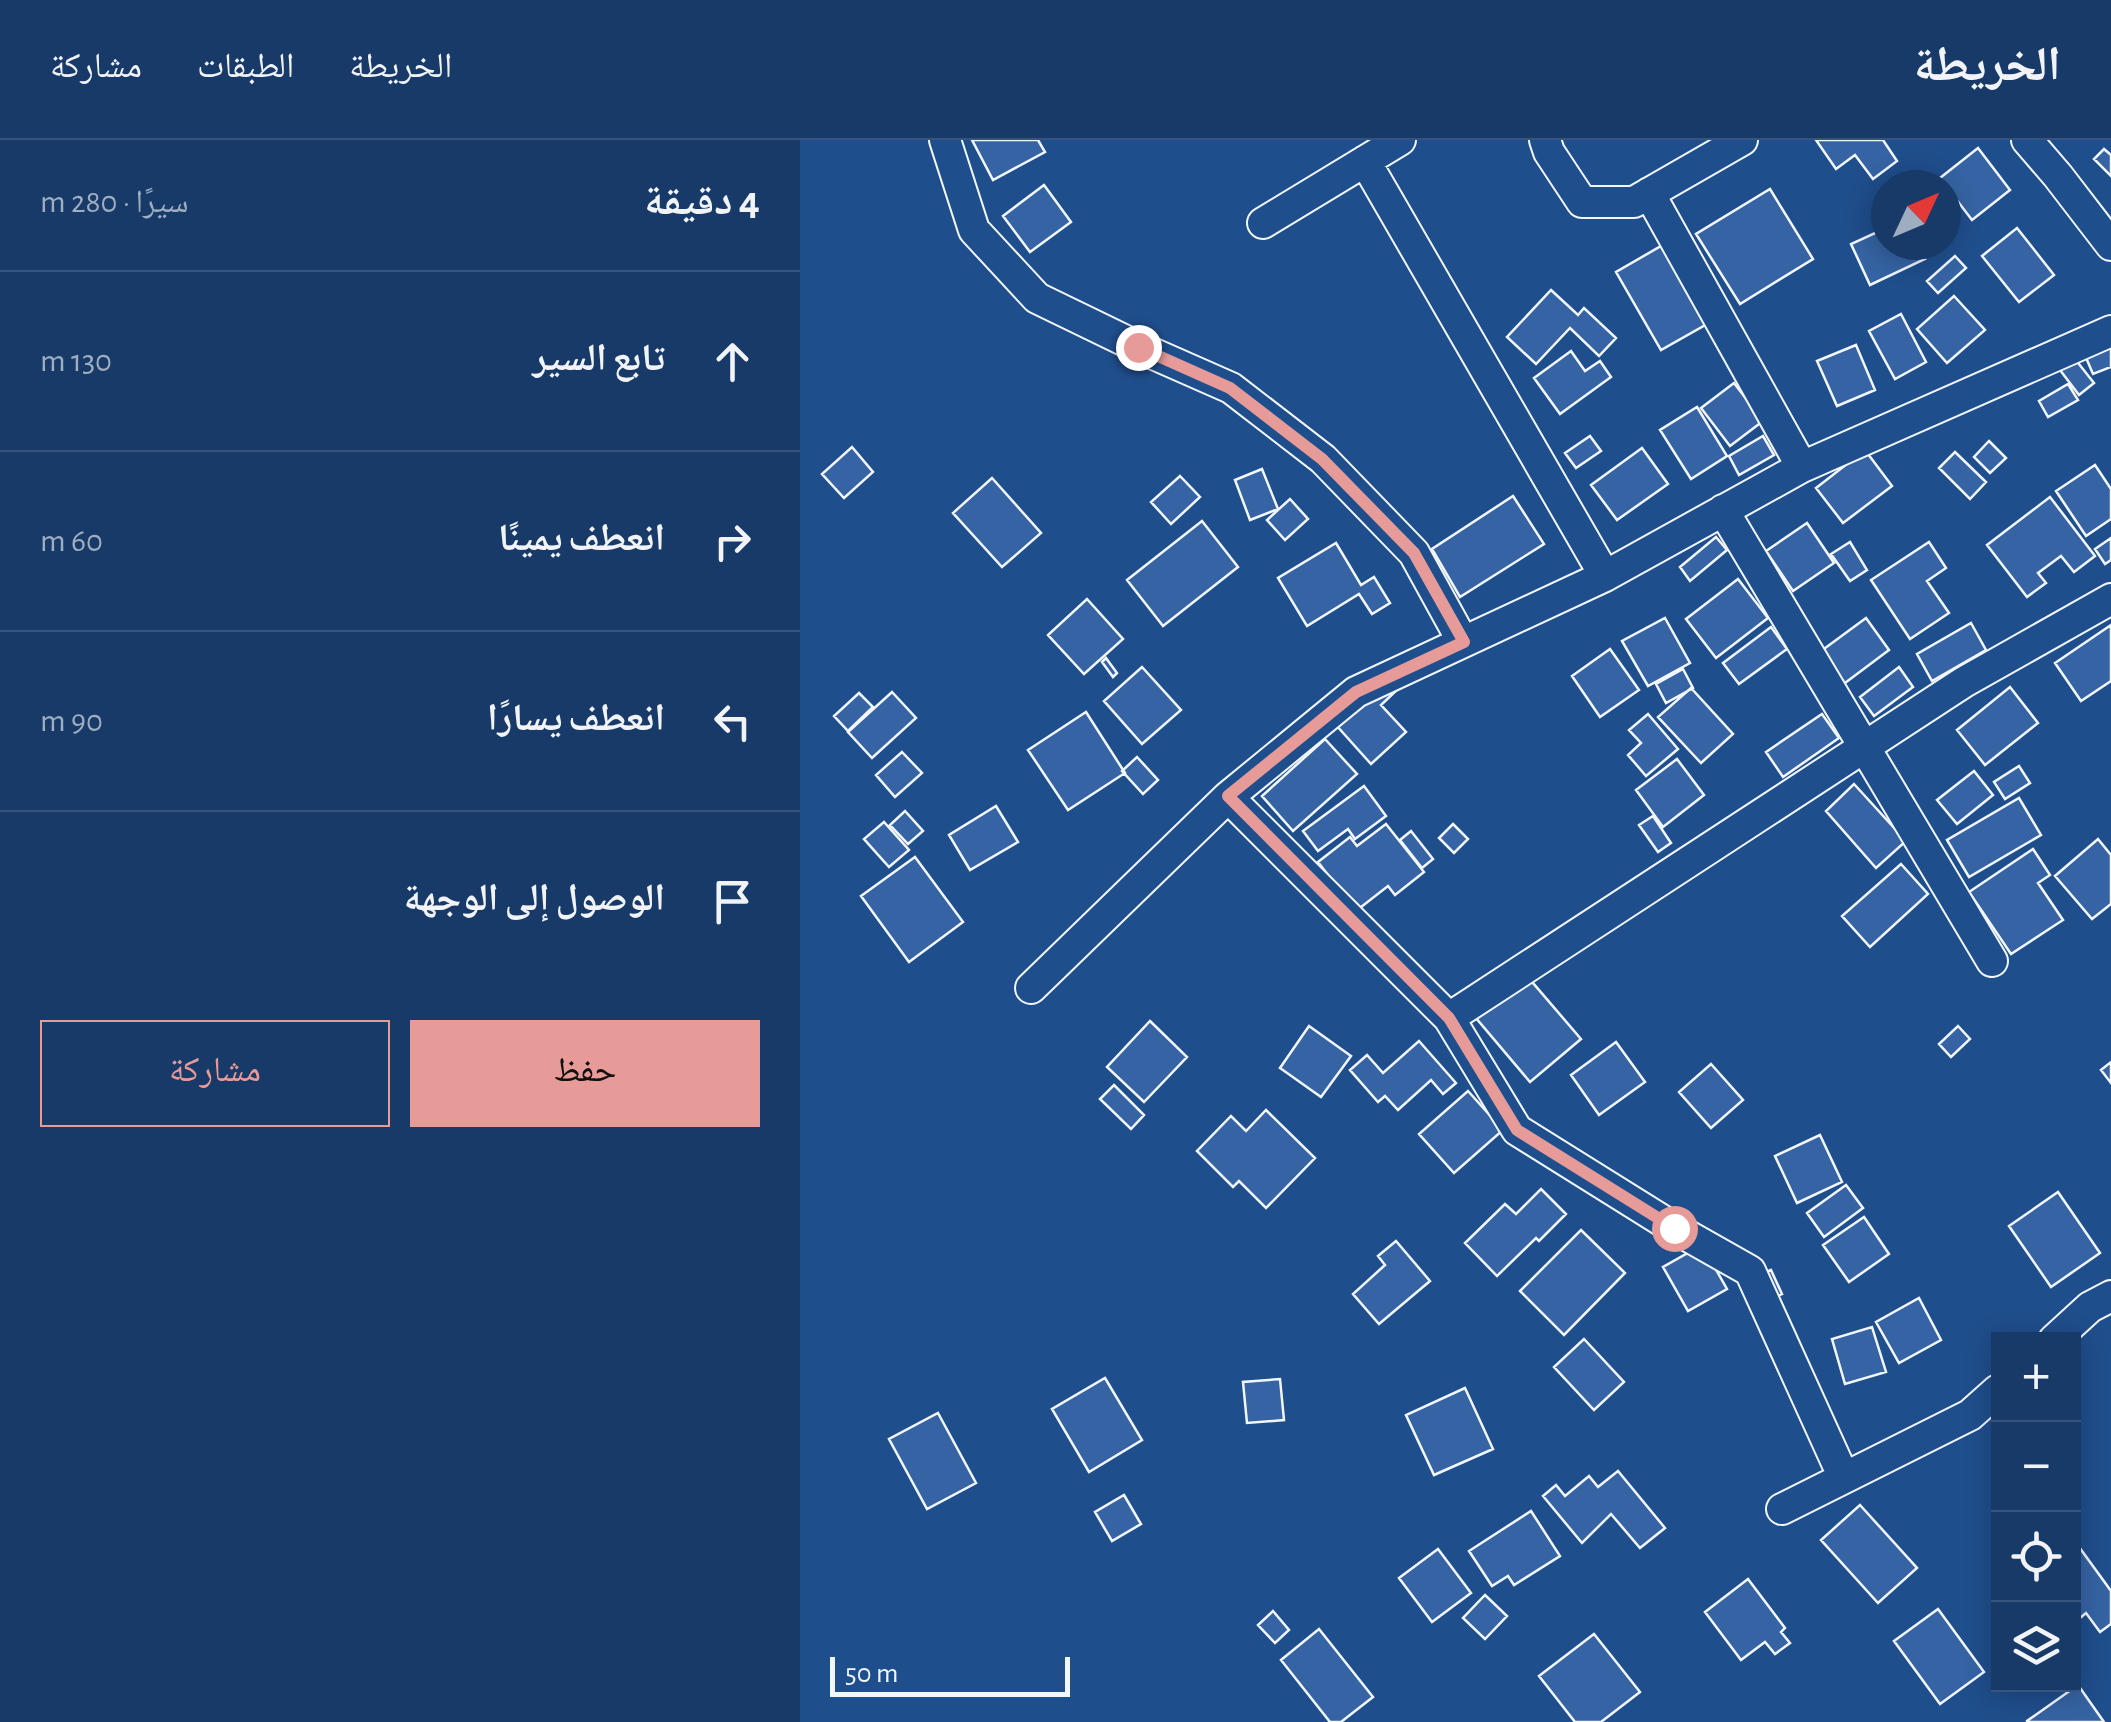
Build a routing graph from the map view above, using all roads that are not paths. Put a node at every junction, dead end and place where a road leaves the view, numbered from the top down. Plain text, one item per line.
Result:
1 (945, 140) edge
2 (1400, 140) edge
3 (1545, 140) edge
4 (1742, 140) edge
5 (2027, 140) edge
6 (1365, 161) junction
7 (1649, 193) junction
8 (1263, 223) dead end
9 (2111, 245) edge
10 (2111, 330) edge
11 (1802, 467) junction
12 (1723, 510) junction
13 (1605, 576) junction
14 (2111, 599) edge
15 (1464, 642) junction
16 (1866, 748) junction
17 (1228, 796) junction
18 (1992, 961) dead end
19 (1031, 988) dead end
20 (1449, 1018) junction
21 (2111, 1296) edge
22 (2063, 1332) edge
23 (1991, 1396) edge
24 (1844, 1478) junction
25 (1782, 1509) dead end

1 - 15 street
2 - 6 street
3 - 7 street
4 - 7 street
5 - 9 street
6 - 8 street
6 - 13 street
7 - 11 street
10 - 11 street
11 - 12 street
12 - 13 street
12 - 16 street
13 - 15 street
14 - 16 street
15 - 17 street
16 - 18 street
16 - 20 street
17 - 19 street
17 - 20 street
20 - 24 street
21 - 22 street
23 - 24 street
24 - 25 street

